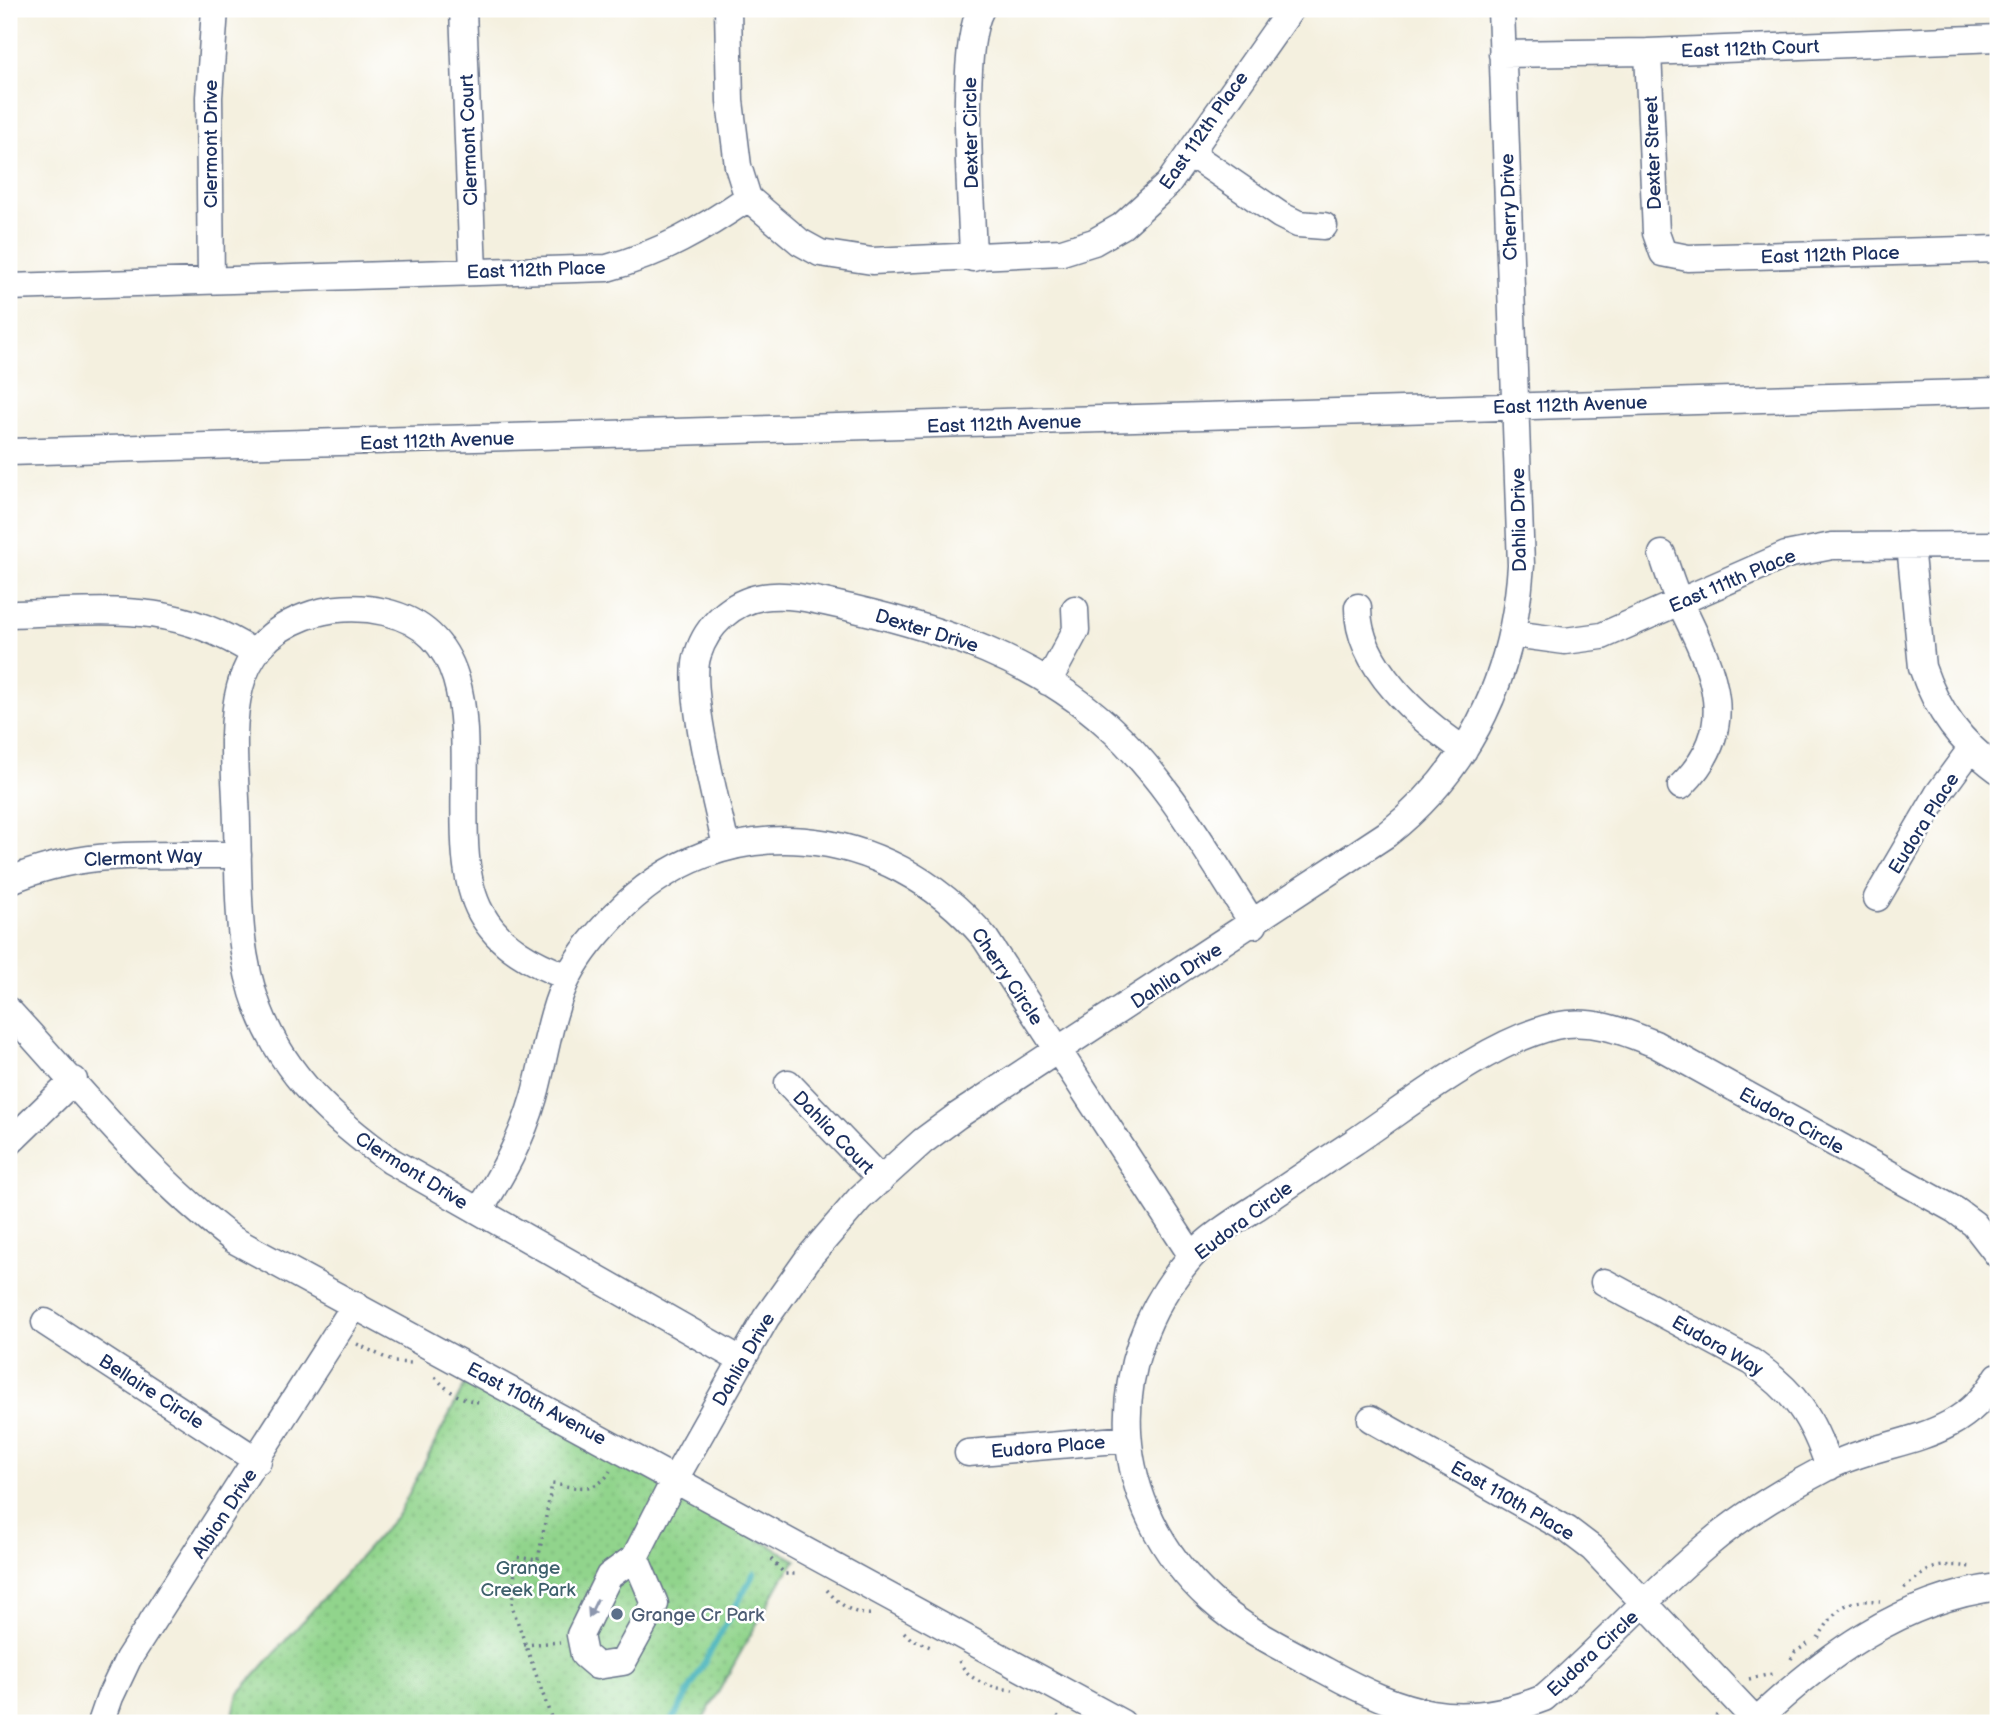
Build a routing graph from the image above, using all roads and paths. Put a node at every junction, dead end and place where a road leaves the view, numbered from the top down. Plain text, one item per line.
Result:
1 (215, 9) edge
2 (463, 9) edge
3 (729, 9) edge
4 (981, 9) edge
5 (1291, 9) edge
6 (1501, 9) edge
7 (1998, 38) edge
8 (1648, 52) junction
9 (1503, 54) junction
10 (1191, 154) junction
11 (748, 198) junction
12 (1324, 226) dead end
13 (1998, 249) edge
14 (1663, 253) joint
15 (973, 258) junction
16 (473, 272) junction
17 (211, 280) junction
18 (9, 287) edge
19 (1998, 392) edge
20 (1515, 406) junction
21 (9, 452) edge
22 (1910, 545) junction
23 (1998, 545) edge
24 (1662, 555) dead end
25 (1679, 601) junction
26 (1359, 607) dead end
27 (1075, 609) dead end
28 (9, 614) edge
29 (1513, 634) junction
30 (254, 653) junction
31 (1048, 682) junction
32 (1971, 749) junction
33 (1464, 750) junction
34 (1998, 770) edge
35 (1681, 786) dead end
36 (726, 846) junction
37 (238, 855) junction
38 (9, 881) edge
39 (1877, 898) dead end
40 (1254, 925) junction
41 (568, 977) junction
42 (9, 1011) edge
43 (1059, 1052) junction
44 (74, 1080) junction
45 (788, 1083) dead end
46 (9, 1143) edge
47 (881, 1180) junction
48 (479, 1212) junction
49 (1998, 1255) edge
50 (1192, 1256) junction
51 (1604, 1282) dead end
52 (355, 1306) junction
53 (46, 1321) dead end
54 (741, 1360) junction
55 (1998, 1376) edge
56 (1371, 1419) dead end
57 (1128, 1439) junction
58 (968, 1453) dead end
59 (258, 1461) junction
60 (1829, 1467) junction
61 (610, 1471) dead end
62 (676, 1477) junction
63 (635, 1557) junction
64 (1998, 1587) edge
65 (1646, 1602) junction
66 (580, 1635) junction
67 (524, 1645) junction
68 (102, 1723) edge
69 (553, 1723) edge
70 (1122, 1723) edge
71 (1756, 1723) edge

1 - 17 street, Clermont Drive
2 - 16 street, Clermont Court
3 - 11 street
4 - 15 street, Dexter Circle
5 - 10 street, East 112th Place
6 - 9 street, Cherry Drive
7 - 8 street, East 112th Court
8 - 9 street, East 112th Court
8 - 14 street, Dexter Street
9 - 20 street, Cherry Drive
10 - 12 street
10 - 15 street, East 112th Place
11 - 15 street, East 112th Place
11 - 16 street, East 112th Place
13 - 14 street, East 112th Place
16 - 17 street, East 112th Place
17 - 18 street, East 112th Place
19 - 20 street, East 112th Avenue
20 - 21 street, East 112th Avenue
20 - 29 street, Dahlia Drive
22 - 23 street, East 111th Place
22 - 25 street, East 111th Place
22 - 32 street
24 - 25 street
25 - 29 street, East 111th Place
25 - 35 street
26 - 33 street
27 - 31 street
28 - 30 street
29 - 33 street, Dahlia Drive
30 - 37 street, Clermont Drive
30 - 41 street
31 - 36 street, Dexter Drive
31 - 40 street, Dexter Drive
32 - 34 street
32 - 39 street, Eudora Place
33 - 40 street, Dahlia Drive
36 - 41 street, Cherry Circle
36 - 43 street, Cherry Circle
37 - 38 street, Clermont Way
37 - 48 street, Clermont Drive
40 - 43 street, Dahlia Drive
41 - 48 street, Cherry Circle
42 - 44 street, East 110th Avenue
43 - 47 street, Dahlia Drive
43 - 50 street, Cherry Circle
44 - 46 street
44 - 52 street, East 110th Avenue
45 - 47 street, Dahlia Court
47 - 54 street, Dahlia Drive
48 - 54 street, Clermont Drive
49 - 50 street, Eudora Circle
50 - 57 street, Eudora Circle
51 - 60 street, Eudora Way
52 - 59 street, Albion Drive
52 - 62 street, East 110th Avenue
53 - 59 street, Bellaire Circle
54 - 62 street, Dahlia Drive
55 - 60 street, Eudora Circle
56 - 65 street, East 110th Place
57 - 58 street, Eudora Place
57 - 65 street, Eudora Circle
59 - 68 street, Albion Drive
60 - 65 street, Eudora Circle
61 - 67 path
62 - 63 street, Dahlia Drive
62 - 70 street, East 110th Avenue
63 -> 66 street
63 - 66 street
64 - 71 street
65 - 71 street, East 110th Place
66 - 67 path
67 - 69 path

